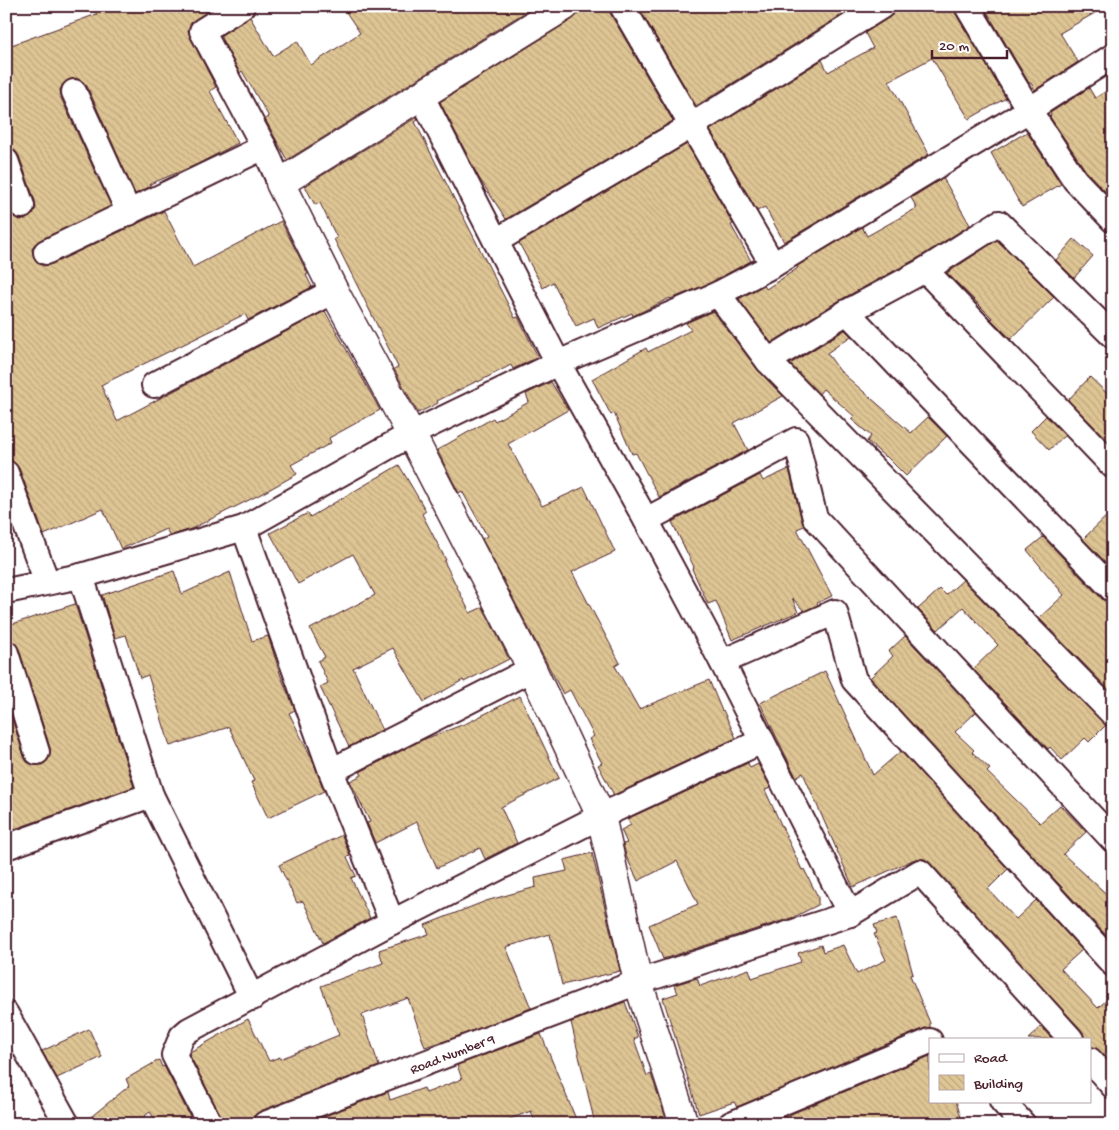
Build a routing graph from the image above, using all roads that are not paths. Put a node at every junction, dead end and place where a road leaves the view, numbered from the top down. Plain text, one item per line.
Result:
1 (242, 6) edge
2 (565, 6) edge
3 (622, 6) edge
4 (882, 6) edge
5 (967, 6) edge
6 (1113, 56) edge
7 (74, 92) dead end
8 (421, 95) junction
9 (1029, 110) junction
10 (691, 126) junction
11 (264, 147) junction
12 (6, 161) edge
13 (280, 183) junction
14 (22, 206) dead end
15 (129, 212) junction
16 (1113, 220) edge
17 (496, 241) junction
18 (46, 252) dead end
19 (772, 265) junction
20 (925, 270) junction
21 (334, 291) junction
22 (718, 294) junction
23 (847, 312) junction
24 (1113, 336) edge
25 (768, 361) junction
26 (558, 363) junction
27 (154, 385) dead end
28 (411, 434) junction
29 (1113, 466) edge
30 (6, 473) edge
31 (646, 520) junction
32 (244, 528) junction
33 (81, 576) junction
34 (47, 582) junction
35 (1113, 590) edge
36 (6, 591) edge
37 (6, 653) edge
38 (722, 662) junction
39 (532, 669) junction
40 (1113, 714) edge
41 (762, 741) junction
42 (37, 752) dead end
43 (331, 771) junction
44 (151, 795) junction
45 (601, 816) junction
46 (1113, 840) edge
47 (6, 848) edge
48 (850, 914) junction
49 (392, 922) junction
50 (1113, 964) edge
51 (638, 982) junction
52 (252, 998) junction
53 (6, 1014) edge
54 (1070, 1038) edge
55 (929, 1041) edge
56 (1092, 1062) edge
57 (1113, 1086) edge
58 (1003, 1102) edge
59 (67, 1124) edge
60 (210, 1124) edge
61 (265, 1124) edge
62 (684, 1124) edge
63 (731, 1124) edge
64 (1023, 1124) edge

1 - 11 street
2 - 8 street
3 - 10 street
4 - 10 street
5 - 9 street
6 - 9 street
7 - 15 street
8 - 13 street
8 - 17 street
9 - 16 street
9 - 19 street
10 - 17 street
10 - 19 street
11 - 13 street
11 - 15 street
12 - 14 street
13 - 21 street
15 - 18 street
17 - 26 street
19 - 22 street
20 - 23 street
20 - 24 street
20 - 29 street
21 - 27 street
21 - 28 street
22 - 25 street
22 - 26 street
23 - 25 street
23 - 35 street
25 - 40 street
26 - 28 street
26 - 31 street
28 - 32 street
28 - 39 street
30 - 34 street
31 - 38 street
31 - 46 street
32 - 33 street
32 - 43 street
33 - 34 street
33 - 44 street
34 - 36 street
37 - 42 street
38 - 41 street
38 - 50 street
39 - 43 street
39 - 45 street
41 - 45 street
41 - 48 street
43 - 49 street
44 - 47 street
44 - 52 street
45 - 49 street
45 - 51 street
48 - 51 street, Road Number 9
48 - 54 street, Road Number 9
49 - 52 street
51 - 61 street, Road Number 9
51 - 62 street
52 - 60 street
53 - 59 street
55 - 63 street
56 - 57 street
58 - 64 street

